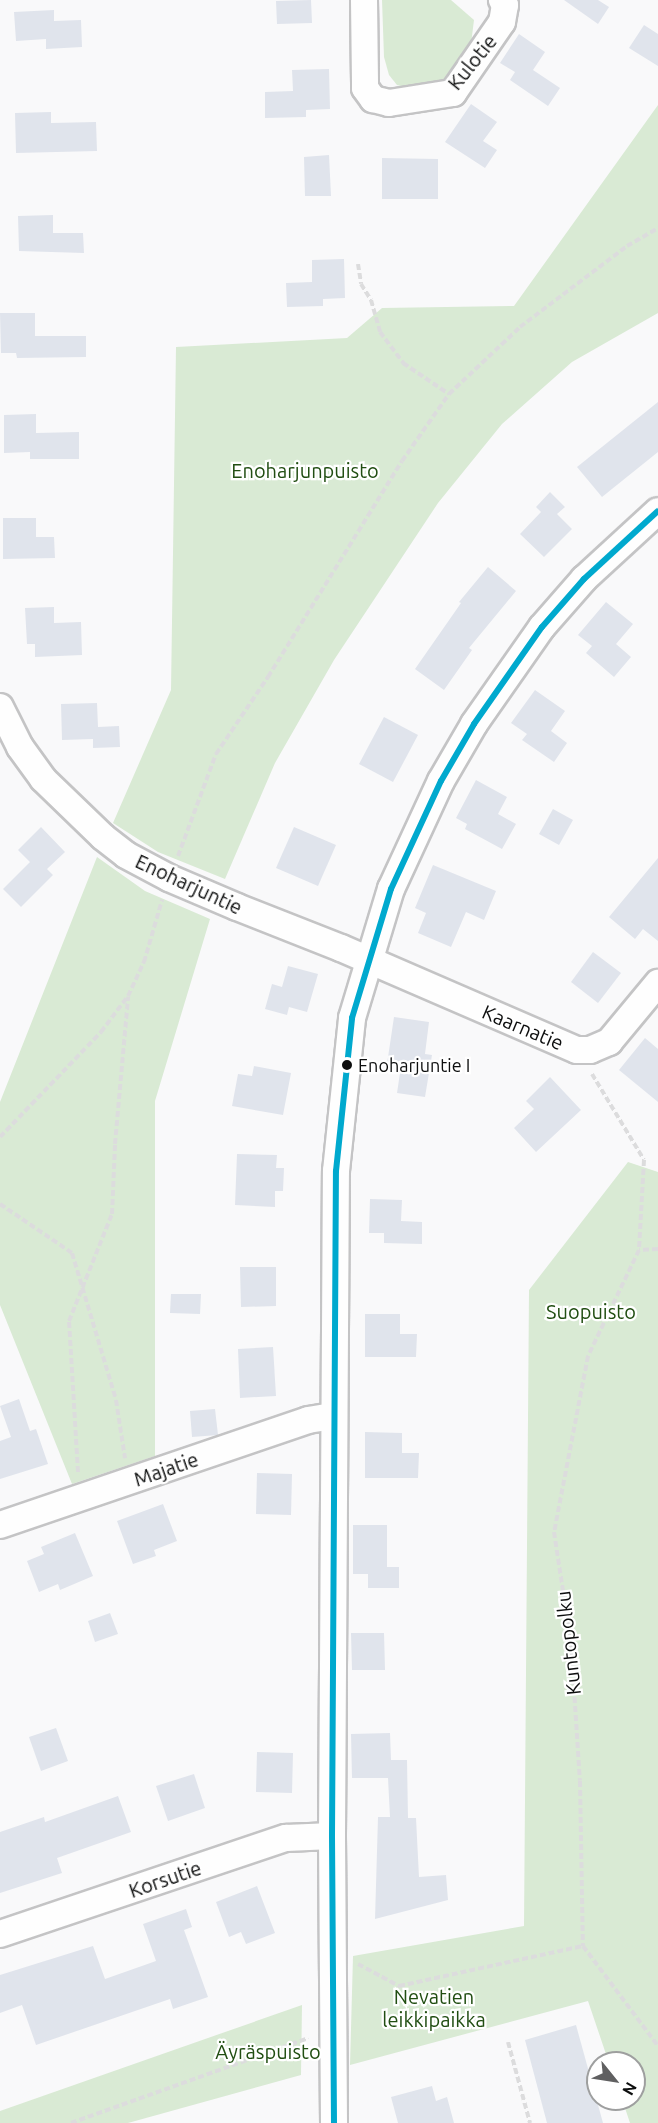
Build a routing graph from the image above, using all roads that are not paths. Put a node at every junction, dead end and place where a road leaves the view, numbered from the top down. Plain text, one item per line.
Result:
1 (363, 0) edge
2 (502, 0) edge
3 (658, 511) edge
4 (0, 707) edge
5 (367, 962) junction
6 (658, 983) edge
7 (334, 1416) junction
8 (0, 1525) edge
9 (332, 1836) junction
10 (0, 1934) edge
11 (334, 2123) edge

1 - 2 street, Kulotie
3 - 5 street
4 - 5 street, Enoharjuntie
5 - 6 street, Kaarnatie
5 - 7 street
7 - 8 street, Majatie
7 - 9 street
9 - 10 street, Korsutie
9 - 11 street

